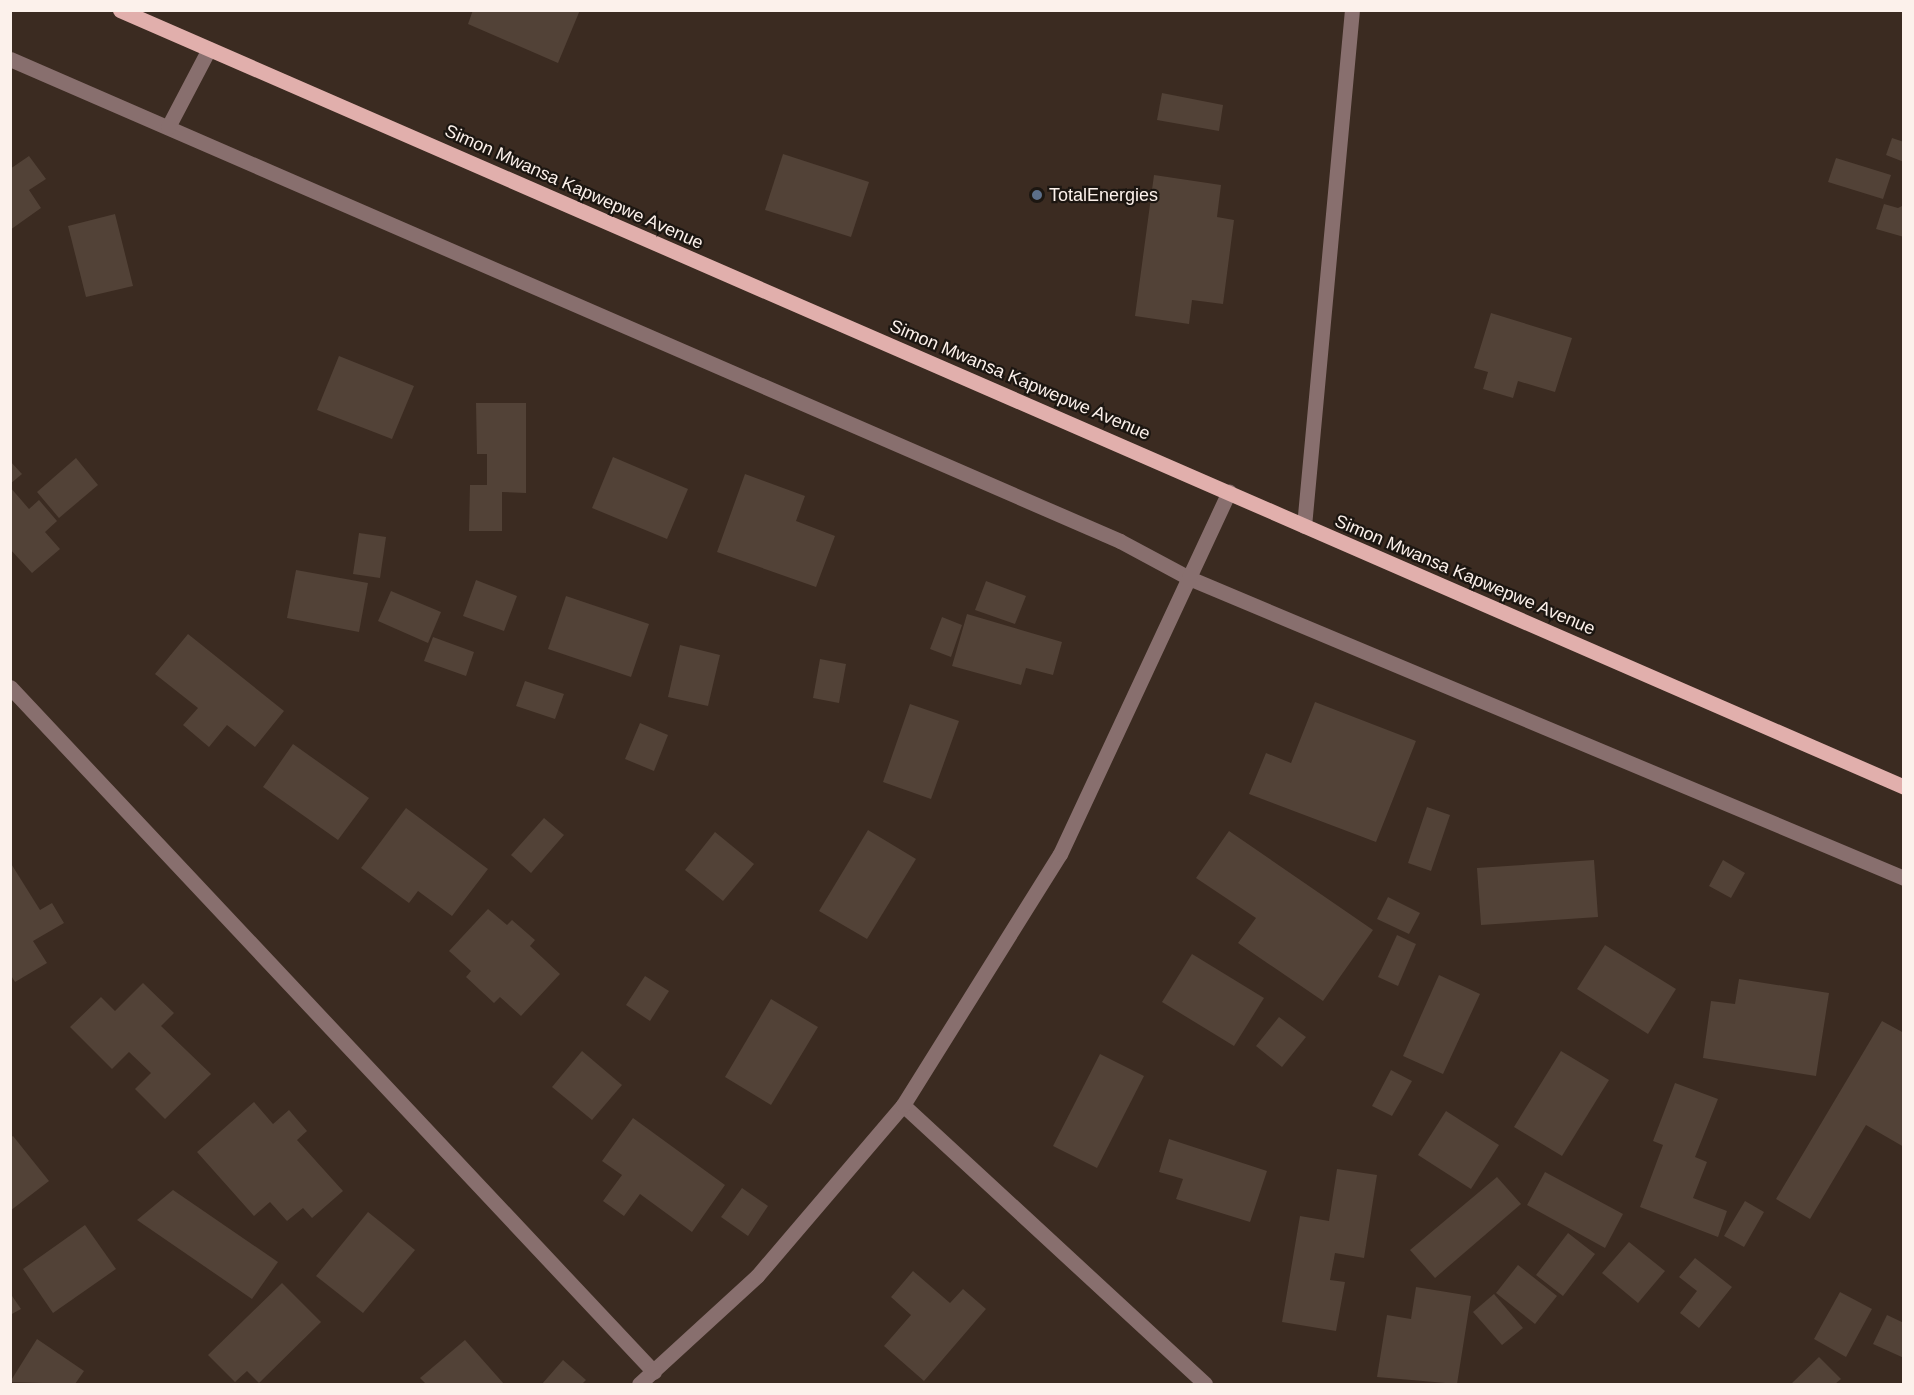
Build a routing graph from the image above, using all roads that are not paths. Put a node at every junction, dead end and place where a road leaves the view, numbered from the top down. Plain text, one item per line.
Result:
1 (120, 10) edge
2 (1352, 10) edge
3 (209, 49) junction
4 (10, 58) edge
5 (168, 127) junction
6 (1229, 491) junction
7 (1304, 526) junction
8 (1189, 578) junction
9 (10, 687) edge
10 (1904, 787) edge
11 (1904, 878) edge
12 (903, 1105) junction
13 (654, 1372) junction
14 (639, 1384) edge
15 (1205, 1384) edge

1 - 3 main road, Simon Mwansa Kapwepwe Avenue
2 - 7 street
3 - 5 street
3 - 6 main road, Simon Mwansa Kapwepwe Avenue
4 - 5 street
5 - 8 street
6 - 7 main road, Simon Mwansa Kapwepwe Avenue
6 - 8 street
7 - 10 main road, Simon Mwansa Kapwepwe Avenue
8 - 11 street
8 - 12 street
9 - 13 street
12 - 13 street
12 - 15 street
13 - 14 street

